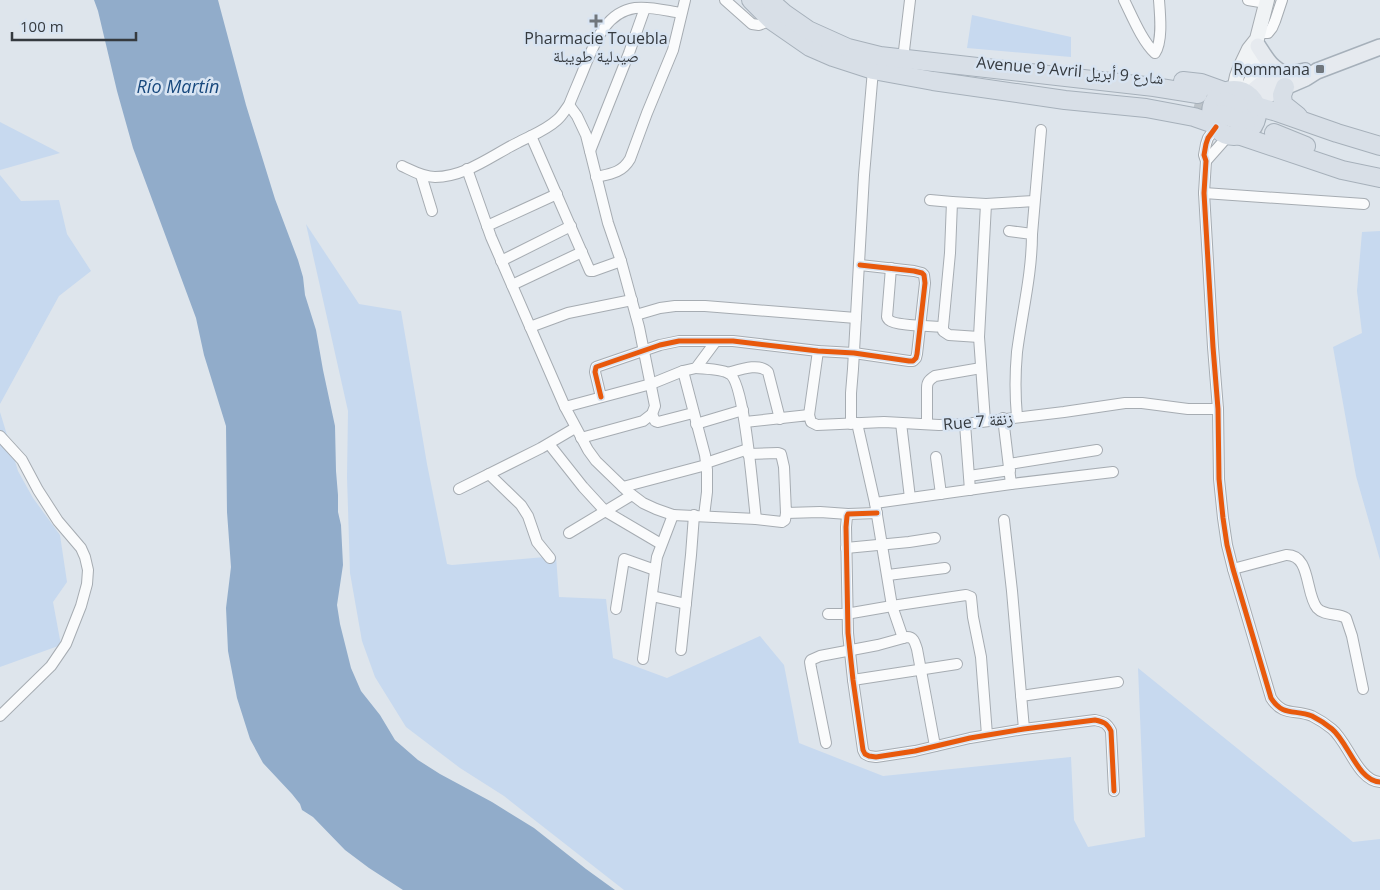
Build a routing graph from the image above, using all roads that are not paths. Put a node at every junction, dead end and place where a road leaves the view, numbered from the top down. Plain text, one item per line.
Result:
1 (685, 0) edge
2 (725, 0) edge
3 (751, 0) edge
4 (769, 0) edge
5 (910, 0) edge
6 (1124, 0) edge
7 (1159, 0) edge
8 (1248, 0) edge
9 (1282, 0) edge
10 (1267, 1) edge
11 (645, 8) junction
12 (681, 13) junction
13 (771, 20) junction
14 (1258, 39) junction
15 (1380, 47) edge
16 (908, 60) junction
17 (873, 70) junction
18 (933, 81) junction
19 (1286, 81) junction
20 (569, 105) junction
21 (1236, 110) junction
22 (1311, 124) junction
23 (1041, 130) dead end
24 (531, 136) junction
25 (1380, 146) edge
26 (590, 151) junction
27 (1380, 156) edge
28 (1206, 161) junction
29 (402, 166) dead end
30 (1380, 168) edge
31 (468, 169) junction
32 (421, 175) junction
33 (596, 177) junction
34 (1380, 178) edge
35 (1204, 193) junction
36 (557, 194) junction
37 (930, 200) dead end
38 (1034, 201) junction
39 (952, 202) junction
40 (986, 204) junction
41 (1364, 204) dead end
42 (432, 211) dead end
43 (487, 226) junction
44 (570, 226) junction
45 (1009, 231) dead end
46 (1032, 234) junction
47 (582, 252) junction
48 (502, 261) junction
49 (621, 262) junction
50 (860, 265) junction
51 (891, 268) junction
52 (512, 285) junction
53 (632, 300) junction
54 (636, 315) junction
55 (856, 318) junction
56 (530, 326) junction
57 (920, 326) junction
58 (943, 326) junction
59 (979, 337) junction
60 (716, 341) junction
61 (645, 350) junction
62 (818, 351) junction
63 (854, 353) junction
64 (696, 368) junction
65 (981, 368) junction
66 (683, 371) junction
67 (728, 373) junction
68 (650, 384) junction
69 (601, 397) junction
70 (564, 407) junction
71 (1218, 408) junction
72 (743, 410) junction
73 (694, 413) junction
74 (652, 414) junction
75 (809, 415) junction
76 (1016, 417) junction
77 (1002, 418) junction
78 (780, 419) junction
79 (985, 421) junction
80 (745, 422) junction
81 (854, 423) junction
82 (696, 424) junction
83 (901, 424) junction
84 (927, 424) junction
85 (965, 424) junction
86 (575, 428) junction
87 (0, 436) edge
88 (581, 438) junction
89 (549, 444) junction
90 (1098, 450) dead end
91 (748, 451) junction
92 (936, 457) dead end
93 (706, 464) junction
94 (1009, 467) junction
95 (1113, 472) dead end
96 (489, 474) junction
97 (968, 476) junction
98 (1012, 484) junction
99 (623, 487) junction
100 (459, 489) dead end
101 (970, 490) junction
102 (941, 494) junction
103 (632, 495) junction
104 (910, 498) junction
105 (876, 508) junction
106 (605, 511) junction
107 (786, 513) junction
108 (848, 514) junction
109 (672, 515) junction
110 (699, 516) junction
111 (756, 518) junction
112 (1004, 520) dead end
113 (569, 533) dead end
114 (935, 538) dead end
115 (661, 544) junction
116 (882, 545) junction
117 (846, 548) junction
118 (550, 558) dead end
119 (945, 568) dead end
120 (655, 570) junction
121 (1234, 570) junction
122 (888, 576) junction
123 (652, 596) junction
124 (686, 604) junction
125 (892, 606) junction
126 (616, 609) dead end
127 (828, 614) dead end
128 (846, 614) junction
129 (903, 638) junction
130 (681, 650) dead end
131 (849, 651) junction
132 (643, 659) dead end
133 (957, 664) dead end
134 (920, 671) junction
135 (853, 680) junction
136 (1118, 682) dead end
137 (1363, 689) dead end
138 (1021, 696) junction
139 (0, 716) edge
140 (1024, 729) junction
141 (986, 735) junction
142 (826, 743) dead end
143 (935, 746) junction
144 (1380, 782) edge
145 (1114, 791) dead end

1 - 12 street
2 - 13 street
3 - 13 highway, Avenue 9 Avril شارع 9 أبريل
4 - 16 highway, Avenue 9 Avril شارع 9 أبريل
5 - 16 street
6 - 7 street
8 - 10 street
9 - 14 street
10 - 14 street
11 - 12 street
11 - 20 street
11 - 26 street
12 - 33 street
13 - 17 highway, Avenue 9 Avril شارع 9 أبريل
14 - 19 main road
14 - 21 street
15 - 19 main road
16 - 18 highway, Avenue 9 Avril شارع 9 أبريل
16 - 21 highway, Avenue 9 Avril شارع 9 أبريل
17 - 18 highway, Avenue 9 Avril شارع 9 أبريل
17 - 50 street
18 - 21 highway, Avenue 9 Avril شارع 9 أبريل
19 - 21 main road
19 - 22 highway
20 - 24 street
20 - 26 street
21 - 22 highway, Avenue 9 Avril شارع 9 أبريل
21 - 28 street
21 - 28 street
21 - 34 highway, Avenue 9 Avril شارع 9 أبريل
22 - 25 highway, Avenue 9 Avril شارع 9 أبريل
23 - 38 street
24 - 31 street
24 - 36 street
26 - 33 street
27 - 30 highway
28 - 35 street
29 - 32 street
31 - 32 street
31 - 43 street
32 - 42 street
33 - 49 street
35 - 41 street
35 - 71 street
36 - 43 street
36 - 44 street
37 - 39 street
38 - 40 street
38 - 46 street
39 - 40 street
39 - 58 street
40 - 59 street
43 - 48 street
44 - 47 street
44 - 48 street
45 - 46 street
46 - 76 street
47 - 49 street
47 - 52 street
48 - 52 street
49 - 53 street
50 - 51 street
50 - 55 street
51 - 57 street
51 - 57 street
52 - 56 street
53 - 54 street
53 - 56 street
54 - 55 street
54 - 61 street
55 - 63 street
56 - 70 street
57 - 58 street
57 - 63 street
58 - 59 street
59 - 65 street
60 - 61 street
60 - 62 street
60 - 64 street
61 - 68 street
61 - 69 street
62 - 63 street
62 - 75 street
63 - 81 street
64 - 66 street
64 - 67 street
65 - 79 street
65 - 84 street
66 - 68 street
66 - 73 street
67 - 72 street
67 - 78 street
68 - 69 street
68 - 74 street
69 - 70 street
70 - 86 street
71 - 76 street, Rue 7 زنقة
71 - 121 street
72 - 80 street
72 - 82 street
73 - 74 street
73 - 82 street
74 - 88 street
75 - 78 street
75 - 81 street, Rue 7 زنقة
76 - 77 street, Rue 7 زنقة
77 - 79 street, Rue 7 زنقة
77 - 94 street
78 - 80 street
79 - 85 street, Rue 7 زنقة
80 - 91 street
81 - 83 street, Rue 7 زنقة
81 - 105 street
82 - 93 street
83 - 84 street, Rue 7 زنقة
83 - 104 street
84 - 85 street, Rue 7 زنقة
85 - 97 street
86 - 88 street
86 - 89 street
87 - 139 street
88 - 99 street
89 - 96 street
89 - 106 street
90 - 94 street
91 - 93 street
91 - 107 street
91 - 111 street
92 - 102 street
93 - 99 street
93 - 110 street
94 - 97 street
94 - 98 street
95 - 98 street
96 - 100 street
96 - 118 street
97 - 101 street
98 - 101 street
99 - 103 street
101 - 102 street
102 - 104 street
103 - 106 street
103 - 109 street
104 - 105 street
105 - 108 street
105 - 116 street
106 - 113 street
106 - 115 street
107 - 108 street
107 - 111 street
108 - 117 street
109 - 110 street
109 - 115 street
110 - 111 street
110 - 124 street
112 - 138 street
114 - 116 street
115 - 120 street
116 - 117 street
116 - 122 street
117 - 128 street
119 - 122 street
120 - 123 street
120 - 126 street
121 - 137 street
121 - 144 street
122 - 125 street
123 - 124 street
123 - 132 street
124 - 130 street
125 - 128 street
125 - 129 street
125 - 141 street
127 - 128 street
128 - 131 street
129 - 131 street
129 - 134 street
131 - 135 street
131 - 142 street
133 - 134 street
134 - 135 street
134 - 143 street
135 - 143 street
136 - 138 street
138 - 140 street
140 - 141 street
140 - 145 street
141 - 143 street

